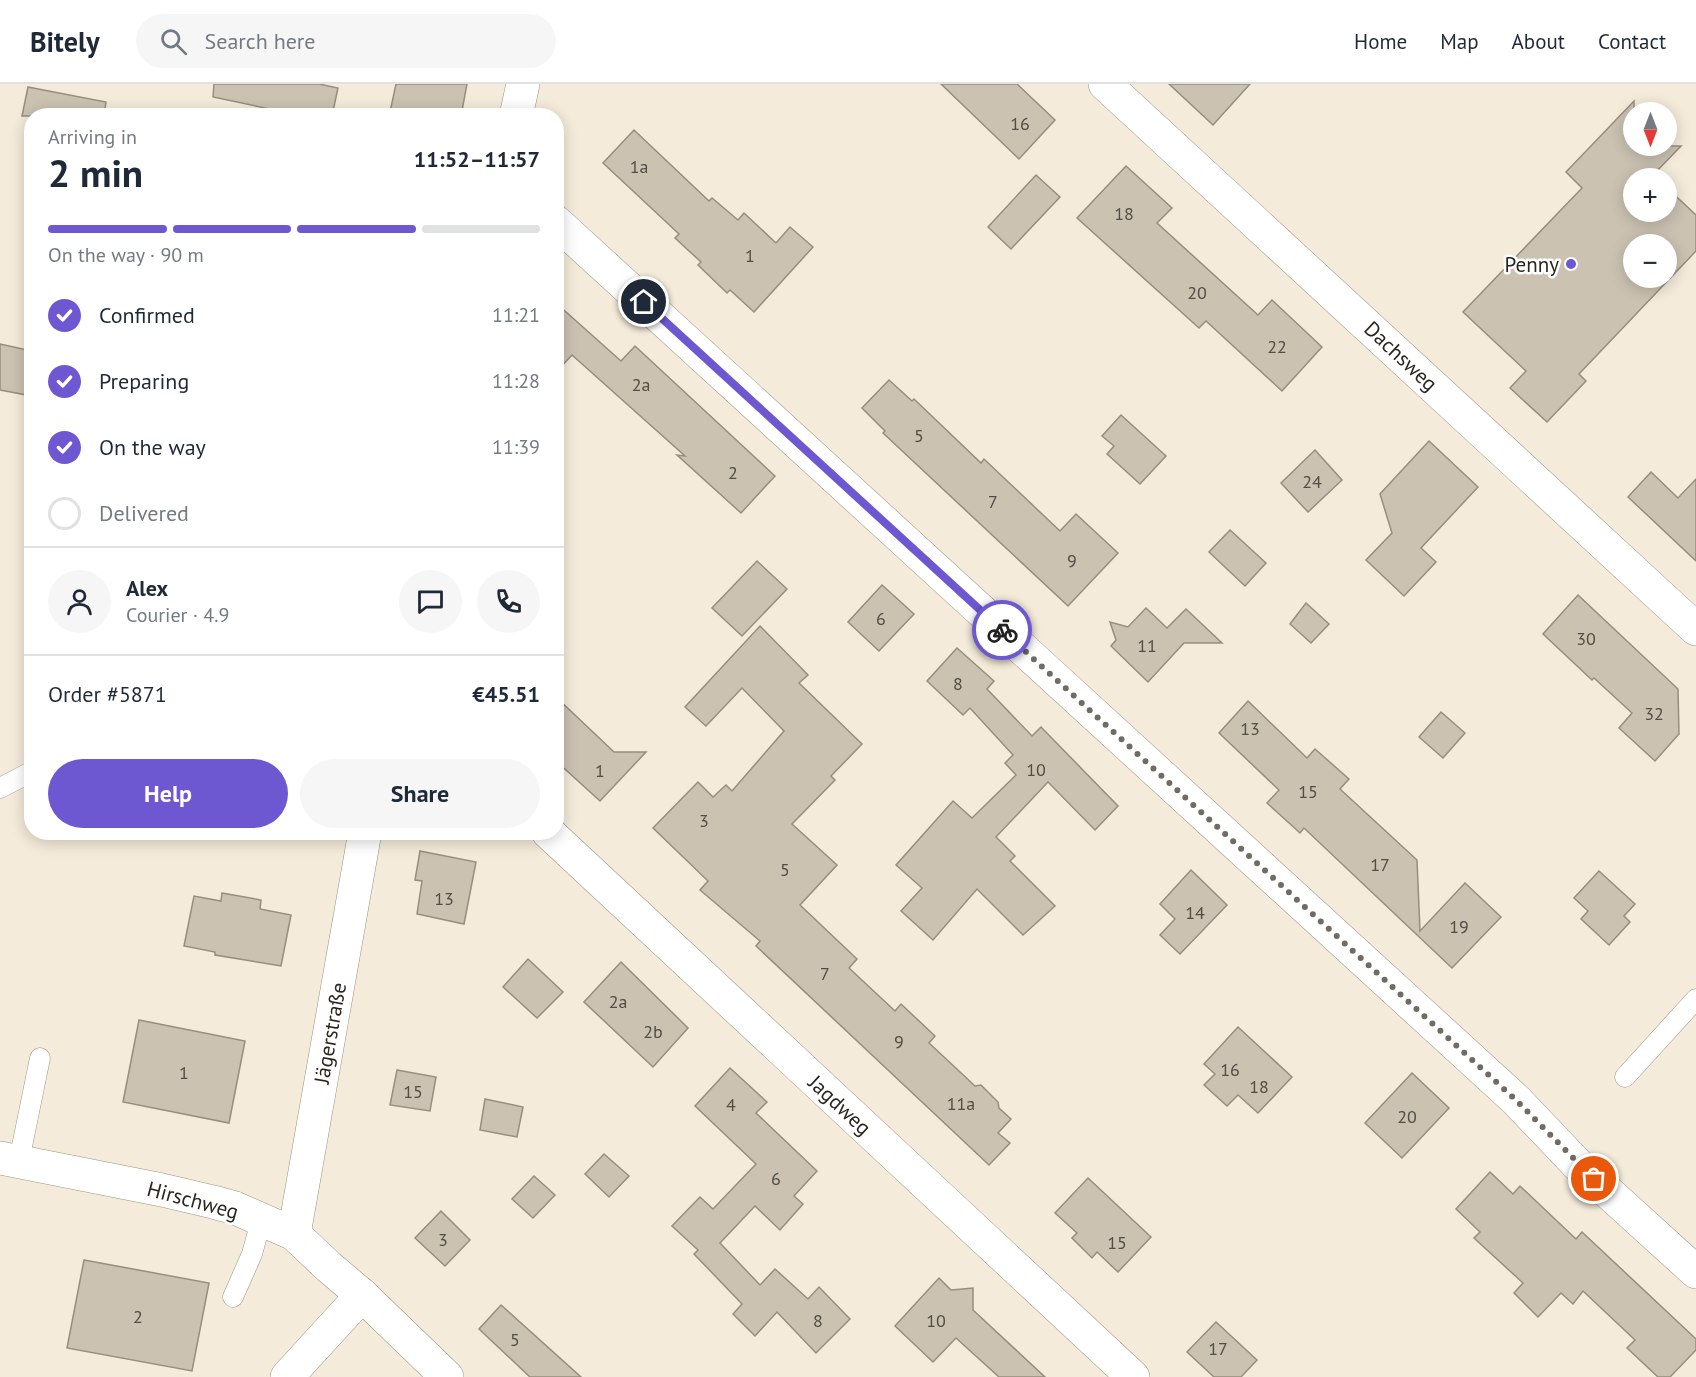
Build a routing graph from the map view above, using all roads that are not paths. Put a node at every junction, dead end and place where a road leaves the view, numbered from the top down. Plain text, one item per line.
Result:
1 (523, 84) edge
2 (1106, 84) edge
3 (518, 108) edge
4 (564, 229) edge
5 (1696, 629) edge
6 (24, 776) edge
7 (0, 788) edge
8 (364, 840) edge
9 (557, 840) edge
10 (1696, 999) edge
11 (40, 1058) dead end
12 (1625, 1077) dead end
13 (10, 1160) edge
14 (261, 1221) junction
15 (294, 1234) junction
16 (1696, 1272) edge
17 (362, 1295) junction
18 (234, 1297) dead end
19 (287, 1377) edge
20 (447, 1377) edge
21 (1133, 1377) edge

1 - 3 street
2 - 5 street, Dachsweg
4 - 16 street
6 - 7 lane
8 - 15 street, Jägerstraße
9 - 21 street, Jagdweg
10 - 12 lane
11 - 13 lane
13 - 14 street, Hirschweg
14 - 15 street, Hirschweg
14 - 18 lane
15 - 17 street, Hirschweg
17 - 19 street
17 - 20 street, Hirschweg

